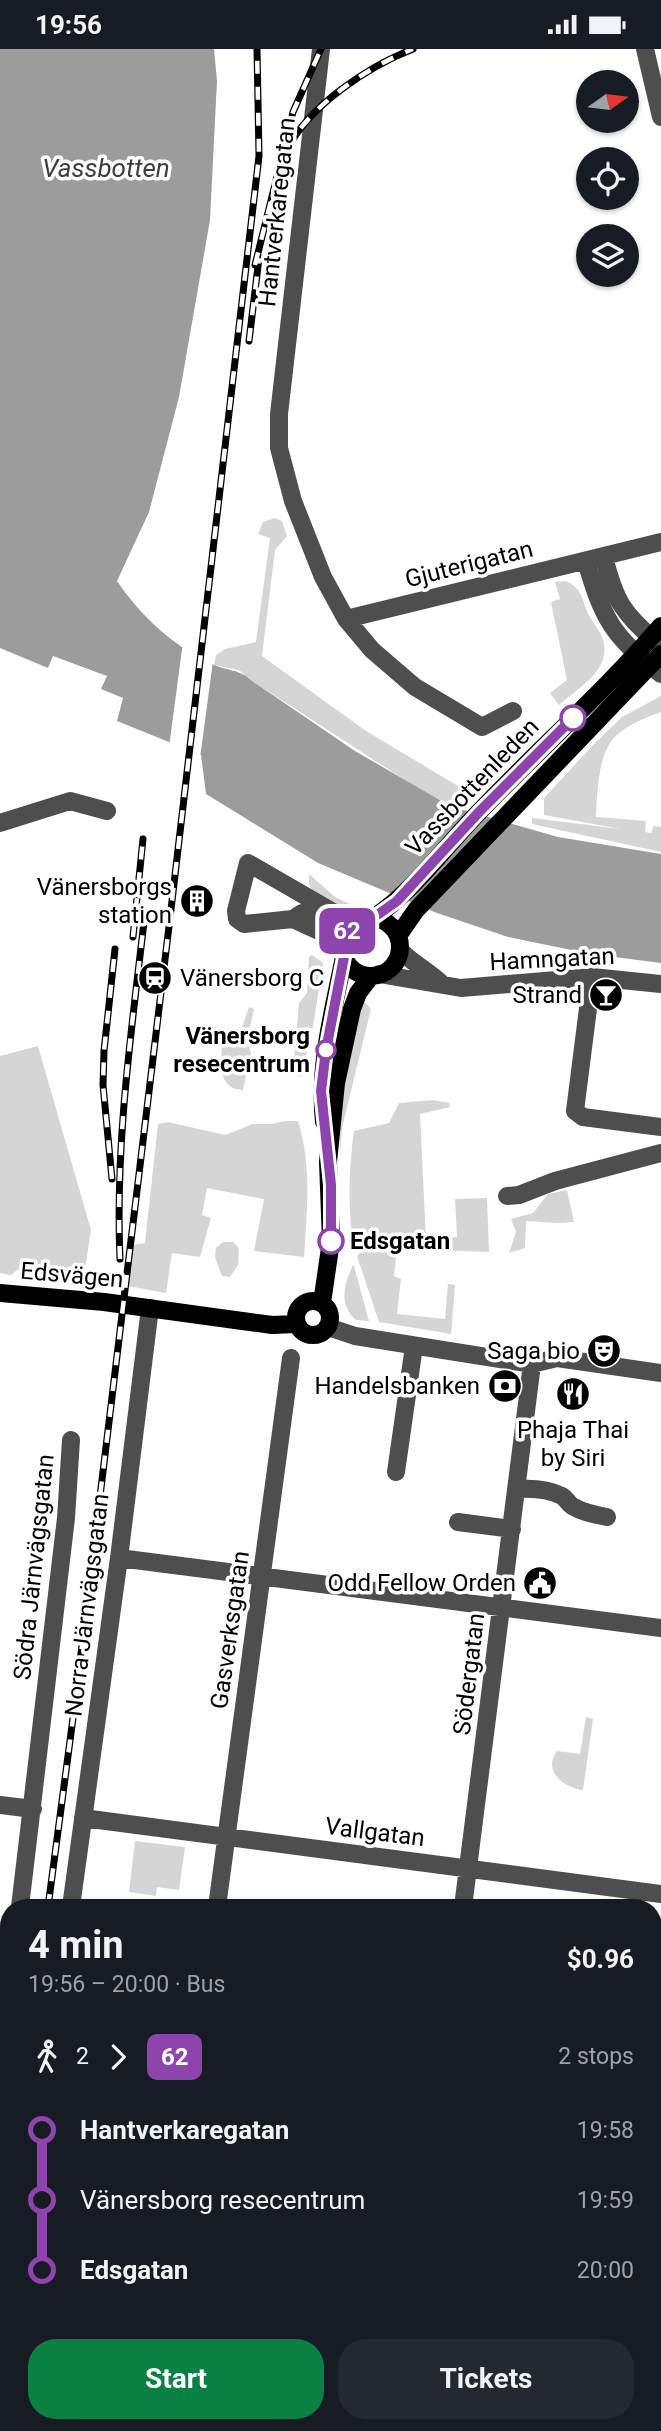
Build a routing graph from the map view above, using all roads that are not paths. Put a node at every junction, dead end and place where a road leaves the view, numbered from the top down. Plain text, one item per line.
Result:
1 (321, 49) edge
2 (645, 49) edge
3 (661, 117) edge
4 (661, 542) edge
5 (604, 557) junction
6 (586, 561) junction
7 (346, 619) junction
8 (658, 637) edge
9 (652, 662) edge
10 (513, 711) dead end
11 (107, 811) dead end
12 (0, 823) edge
13 (333, 912) junction
14 (369, 918) junction
15 (293, 919) junction
16 (399, 943) junction
17 (343, 949) junction
18 (375, 975) junction
19 (592, 977) junction
20 (661, 984) edge
21 (444, 986) junction
22 (661, 1128) edge
23 (661, 1153) edge
24 (328, 1162) junction
25 (508, 1196) dead end
26 (0, 1293) edge
27 (322, 1303) junction
28 (145, 1307) junction
29 (296, 1324) junction
30 (328, 1327) junction
31 (415, 1346) junction
32 (291, 1358) dead end
33 (532, 1364) junction
34 (661, 1373) edge
35 (71, 1440) dead end
36 (396, 1472) dead end
37 (518, 1489) junction
38 (607, 1517) dead end
39 (458, 1522) dead end
40 (512, 1529) junction
41 (119, 1558) junction
42 (262, 1577) junction
43 (502, 1608) junction
44 (661, 1628) edge
45 (0, 1805) edge
46 (33, 1808) junction
47 (83, 1818) junction
48 (227, 1837) junction
49 (468, 1868) junction
50 (661, 1893) edge
51 (21, 1899) edge
52 (72, 1899) edge
53 (219, 1899) edge
54 (464, 1899) edge

1 - 7 street, Hantverkaregatan
2 - 3 street
4 - 5 street, Gjuterigatan
5 - 6 street, Gjuterigatan
5 - 8 street
6 - 7 street, Gjuterigatan
6 - 9 street
7 - 10 street, Hantverkaregatan
8 - 9 main road, Vassbottenleden
9 - 14 main road, Vassbottenleden
9 - 16 main road, Vassbottenleden
11 - 12 street
13 - 14 street
13 - 15 street
13 - 15 street
14 - 16 main road
14 - 17 main road
15 - 17 street
16 - 18 main road
16 - 21 street
17 - 18 main road
17 - 24 main road
18 - 21 street, Hamngatan
18 - 24 main road
19 - 20 street, Hamngatan
19 - 21 street, Hamngatan
19 - 22 street
23 - 25 street
24 - 27 main road
26 - 28 main road, Edsvägen
27 - 29 main road
27 - 30 main road
28 - 29 main road
28 - 41 street, Norra Järnvägsgatan
29 - 30 main road
30 - 31 street
31 - 33 street
31 - 36 street
32 - 42 street, Gasverksgatan
33 - 34 street
33 - 37 street, Södergatan
35 - 46 street, Södra Järnvägsgatan
37 - 38 street
37 - 40 street, Södergatan
39 - 40 street
40 - 43 street, Södergatan
41 - 42 street
41 - 47 street, Norra Järnvägsgatan
42 - 43 street
42 - 48 street, Gasverksgatan
43 - 44 street
43 - 49 street, Södergatan
45 - 46 street
46 - 51 street, Södra Järnvägsgatan
47 - 48 street, Vallgatan
47 - 52 street, Norra Järnvägsgatan
48 - 49 street, Vallgatan
48 - 53 street, Gasverksgatan
49 - 50 street, Vallgatan
49 - 54 street, Södergatan

